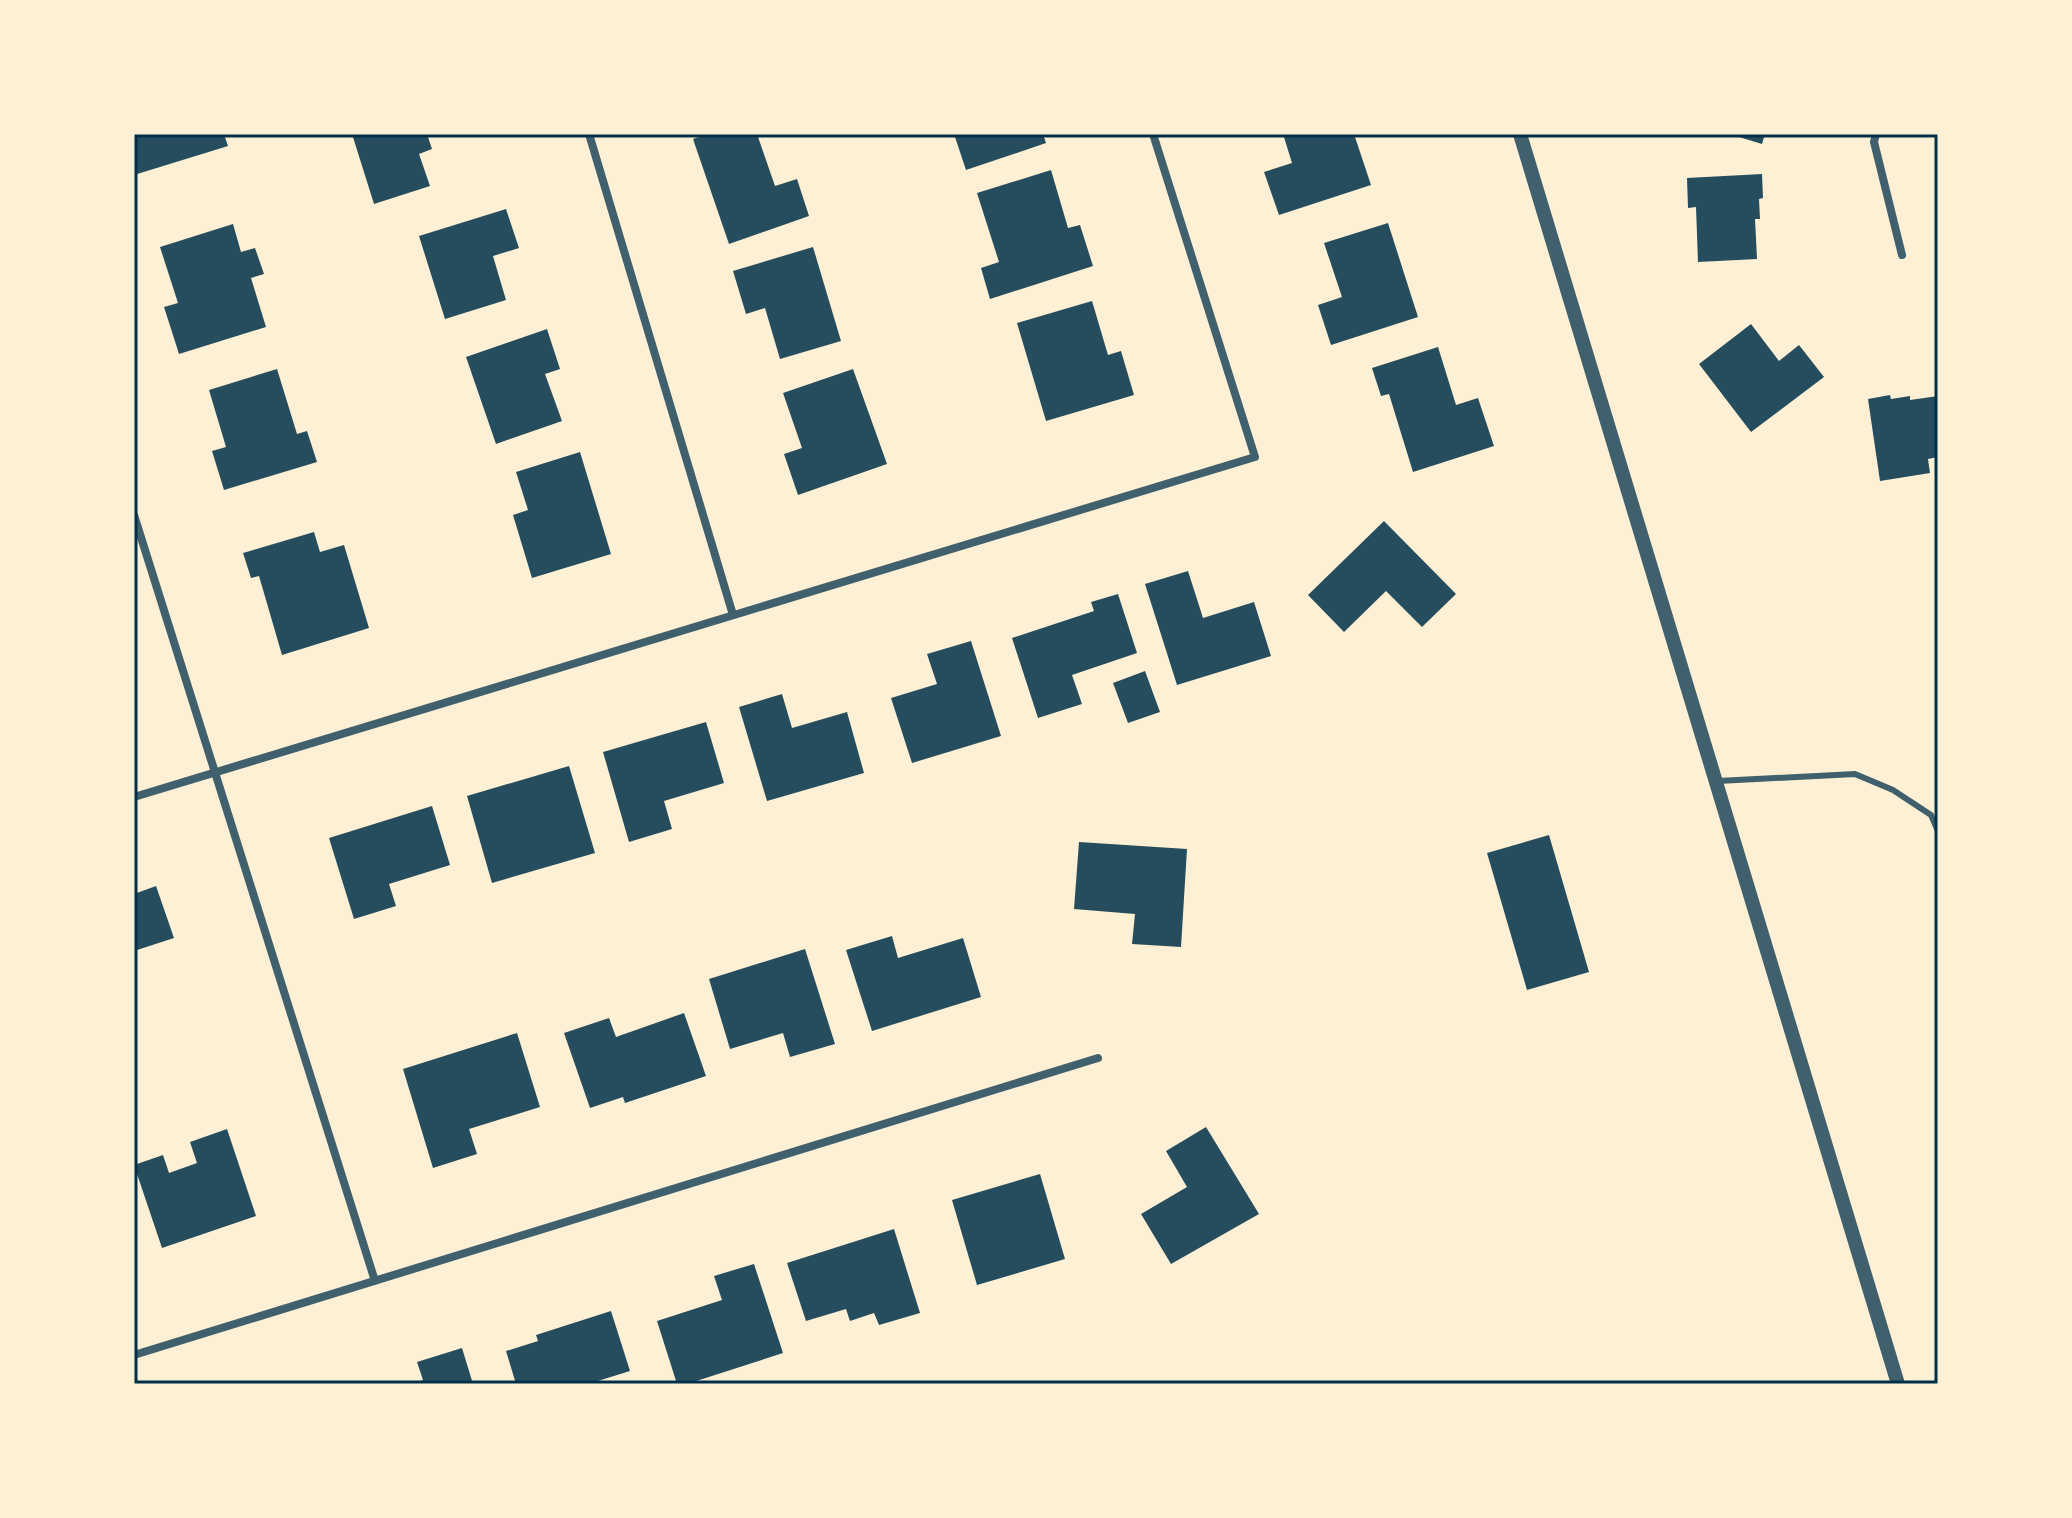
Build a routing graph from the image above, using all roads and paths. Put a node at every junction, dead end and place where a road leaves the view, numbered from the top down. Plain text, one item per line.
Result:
1 (589, 134) edge
2 (1153, 134) edge
3 (1520, 134) edge
4 (1876, 134) edge
5 (1902, 255) dead end
6 (134, 515) edge
7 (733, 615) junction
8 (216, 772) junction
9 (1715, 782) junction
10 (134, 797) edge
11 (1938, 831) edge
12 (1098, 1058) dead end
13 (375, 1281) junction
14 (134, 1355) edge
15 (1898, 1384) edge

1 - 7 street
2 - 7 street
3 - 9 street
4 - 5 street
6 - 8 street
7 - 8 street
8 - 10 street
8 - 13 street
9 - 11 lane
9 - 15 street
12 - 13 street
13 - 14 street

